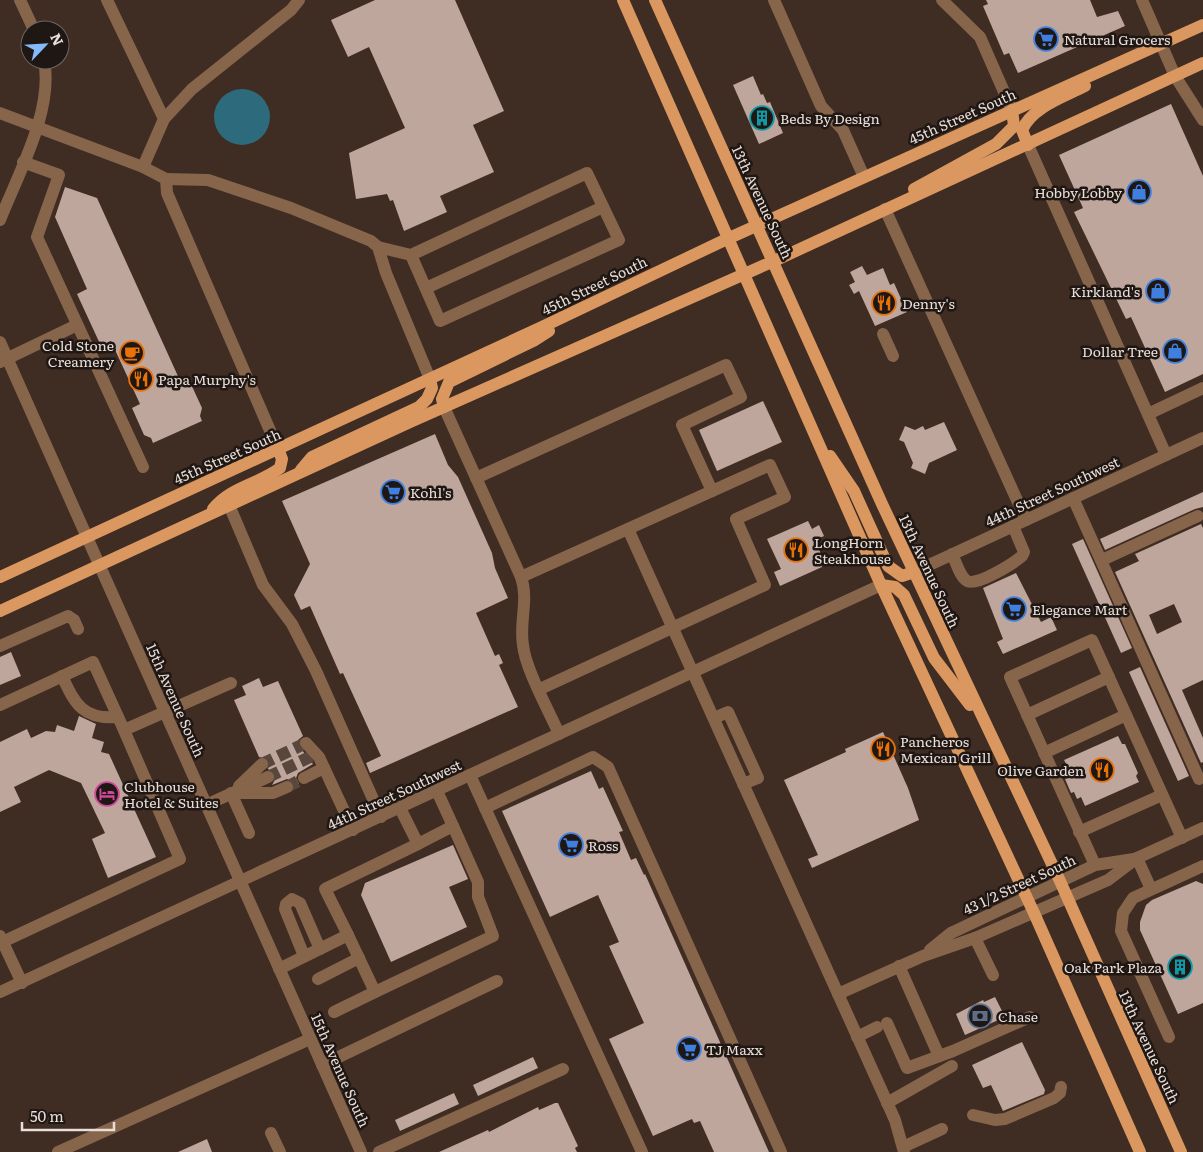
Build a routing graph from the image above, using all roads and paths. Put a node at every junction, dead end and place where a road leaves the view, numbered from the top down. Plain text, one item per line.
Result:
1 (20, 0) edge
2 (107, 0) edge
3 (299, 0) edge
4 (623, 0) edge
5 (655, 0) edge
6 (774, 0) edge
7 (942, 0) edge
8 (1142, 0) edge
9 (29, 20) edge
10 (1203, 25) edge
11 (1161, 44) junction
12 (1203, 63) edge
13 (45, 70) edge
14 (1099, 72) junction
15 (1174, 76) junction
16 (1198, 104) edge
17 (1012, 110) junction
18 (0, 113) edge
19 (164, 120) junction
20 (1203, 120) edge
21 (36, 128) junction
22 (1028, 145) junction
23 (24, 162) junction
24 (143, 167) junction
25 (864, 178) junction
26 (166, 179) junction
27 (603, 207) junction
28 (885, 209) junction
29 (0, 220) edge
30 (758, 226) junction
31 (727, 239) junction
32 (378, 247) junction
33 (411, 255) junction
34 (774, 261) junction
35 (743, 274) junction
36 (426, 288) junction
37 (589, 304) junction
38 (78, 325) junction
39 (883, 334) dead end
40 (0, 342) edge
41 (893, 356) dead end
42 (4, 360) edge
43 (430, 379) junction
44 (1203, 388) edge
45 (444, 407) junction
46 (1148, 414) junction
47 (813, 433) junction
48 (1203, 438) edge
49 (278, 450) junction
50 (1166, 455) junction
51 (143, 467) dead end
52 (297, 474) junction
53 (476, 478) junction
54 (712, 491) junction
55 (1074, 498) junction
56 (229, 505) junction
57 (209, 514) junction
58 (1198, 516) dead end
59 (1026, 520) junction
60 (1013, 526) junction
61 (628, 529) junction
62 (88, 536) junction
63 (952, 554) junction
64 (1102, 560) junction
65 (101, 565) junction
66 (914, 572) junction
67 (0, 577) edge
68 (521, 577) junction
69 (880, 585) junction
70 (0, 611) edge
71 (672, 627) junction
72 (78, 629) dead end
73 (0, 646) edge
74 (693, 672) junction
75 (62, 676) junction
76 (1109, 677) junction
77 (231, 683) dead end
78 (540, 689) junction
79 (0, 705) edge
80 (165, 712) junction
81 (1027, 715) junction
82 (1126, 715) junction
83 (118, 717) junction
84 (985, 725) junction
85 (124, 730) junction
86 (559, 734) junction
87 (306, 743) dead end
88 (1044, 752) junction
89 (318, 760) junction
90 (262, 764) tunnel mouth
91 (470, 775) junction
92 (268, 777) tunnel mouth
93 (304, 778) tunnel mouth
94 (1199, 779) dead end
95 (287, 787) tunnel mouth
96 (436, 791) junction
97 (231, 793) junction
98 (1162, 795) junction
99 (206, 805) junction
100 (400, 808) junction
101 (485, 808) junction
102 (382, 817) junction
103 (453, 826) junction
104 (1203, 828) edge
105 (352, 830) junction
106 (1079, 832) junction
107 (249, 833) dead end
108 (1182, 838) junction
109 (418, 844) junction
110 (1137, 858) junction
111 (1096, 865) junction
112 (1203, 866) edge
113 (1060, 881) junction
114 (241, 882) junction
115 (1151, 889) junction
116 (1027, 897) junction
117 (1068, 898) junction
118 (1034, 913) junction
119 (348, 935) junction
120 (975, 938) junction
121 (1, 940) edge
122 (320, 949) junction
123 (304, 956) junction
124 (922, 956) junction
125 (359, 958) junction
126 (899, 966) junction
127 (279, 969) junction
128 (993, 975) dead end
129 (318, 978) dead end
130 (496, 981) dead end
131 (22, 982) junction
132 (0, 992) edge
133 (375, 992) junction
134 (838, 994) junction
135 (334, 1012) dead end
136 (1030, 1017) dead end
137 (857, 1037) junction
138 (1169, 1037) dead end
139 (310, 1039) junction
140 (939, 1056) junction
141 (322, 1065) junction
142 (952, 1066) dead end
143 (563, 1069) dead end
144 (1061, 1087) dead end
145 (887, 1103) junction
146 (974, 1115) dead end
147 (942, 1129) dead end
148 (271, 1133) dead end
149 (903, 1150) edge
150 (58, 1152) edge
151 (280, 1152) edge
152 (361, 1152) edge
153 (379, 1152) edge
154 (642, 1152) edge
155 (781, 1152) edge
156 (1140, 1152) edge
157 (1181, 1152) edge

1 - 9 street
2 - 19 street
3 - 19 street
4 - 31 main road
5 - 30 main road, 13th Avenue South
6 - 25 street
7 - 17 street
8 - 11 street
10 - 11 main road, 45th Street South
11 - 14 main road, 45th Street South
11 - 15 street
12 - 15 main road
13 - 21 street
14 - 17 main road, 45th Street South
14 - 22 main road
15 - 16 street
15 - 22 main road
16 - 20 street
17 - 25 main road, 45th Street South
17 - 28 main road
18 - 21 street
19 - 24 street
21 - 23 street
21 - 24 street
22 - 28 main road
22 - 46 street
23 - 29 street
23 - 38 street
24 - 26 street
25 - 30 main road, 45th Street South
26 - 32 street
26 - 49 street
27 - 33 street
27 - 36 street
27 - 36 street
28 - 34 main road
28 - 59 street
30 - 31 main road, 45th Street South
30 - 34 main road, 13th Avenue South
31 - 35 main road
31 - 37 main road, 45th Street South
32 - 33 street
32 - 43 street
33 - 36 street
34 - 35 main road
34 - 66 main road, 13th Avenue South
35 - 45 main road
35 - 47 main road
37 - 43 main road, 45th Street South
37 - 45 main road
38 - 42 street
38 - 51 street
39 - 41 street
40 - 42 street, 15th Avenue South
42 - 62 street, 15th Avenue South
43 - 49 main road, 45th Street South
43 - 52 main road
44 - 46 street
45 - 52 main road
45 - 53 street
46 - 50 street
47 - 66 main road
47 - 69 main road
48 - 50 street, 44th Street Southwest
49 - 57 main road
49 - 62 main road, 45th Street South
50 - 55 street, 44th Street Southwest
52 - 56 main road
53 - 54 street
53 - 68 street
54 - 61 street
54 - 71 street
55 - 59 street, 44th Street Southwest
55 - 64 street
56 - 57 main road
56 - 102 street
57 - 65 main road
58 - 64 street
59 - 60 street, 44th Street Southwest
60 - 63 street, 44th Street Southwest
60 - 63 street
61 - 68 street
61 - 71 street
62 - 65 street, 15th Avenue South
62 - 67 main road, 45th Street South
63 - 66 street, 44th Street Southwest
64 - 94 street
65 - 70 main road
65 - 80 street, 15th Avenue South
66 - 84 main road, 13th Avenue South
68 - 78 street
69 - 74 street, 44th Street Southwest
69 - 84 main road
69 - 116 main road
71 - 74 street
71 - 78 street
72 - 73 street
74 - 86 street, 44th Street Southwest
74 - 134 street
75 - 79 street
75 - 83 street
75 - 83 street
76 - 81 street
76 - 81 street
76 - 82 street
77 - 80 street
78 - 86 street
80 - 85 street
80 - 99 street, 15th Avenue South
81 - 88 street
82 - 88 street
82 - 98 street
83 - 85 street
84 - 113 main road, 13th Avenue South
85 - 121 street
86 - 91 street, 44th Street Southwest
87 - 89 street
88 - 106 street
89 - 93 street
89 - 105 street
90 - 97 street
91 - 96 street, 44th Street Southwest
91 - 101 street
92 - 97 street
95 - 97 street
96 - 100 street, 44th Street Southwest
96 - 103 street
97 - 99 street
97 - 107 street
98 - 106 street
98 - 108 street
99 - 114 street, 15th Avenue South
100 - 102 street, 44th Street Southwest
100 - 109 street
101 - 154 street
101 - 155 street
102 - 105 street, 44th Street Southwest
103 - 109 street
103 - 133 street
104 - 108 street, 43 1/2 Street South
105 - 114 street, 44th Street Southwest
106 - 111 street
108 - 110 street, 43 1/2 Street South
109 - 119 street
110 - 111 street, 43 1/2 Street South
110 - 115 street
110 - 117 street, 43 1/2 Street South
111 - 113 street, 43 1/2 Street South
112 - 115 street
113 - 116 street, 43 1/2 Street South
113 - 117 main road, 13th Avenue South
114 - 127 street, 15th Avenue South
114 - 131 street, 44th Street Southwest
115 - 138 street
116 - 118 main road
116 - 124 street, 43 1/2 Street South
117 - 118 street, 43 1/2 Street South
117 - 157 main road, 13th Avenue South
118 - 120 street, 43 1/2 Street South
118 - 156 main road
119 - 122 street
119 - 125 street
120 - 124 street, 43 1/2 Street South
120 - 128 street
121 - 131 street
122 - 123 street
122 - 123 street
123 - 127 street
124 - 126 street, 43 1/2 Street South
125 - 129 street
125 - 133 street
126 - 134 street, 43 1/2 Street South
126 - 140 street
127 - 139 street, 15th Avenue South
130 - 141 street
131 - 132 street, 44th Street Southwest
133 - 135 street
134 - 137 street
136 - 140 street
137 - 140 street
137 - 145 street
139 - 141 street, 15th Avenue South
139 - 150 street
141 - 152 street, 15th Avenue South
142 - 145 street
143 - 153 street
144 - 146 street
145 - 149 street
147 - 149 street
148 - 151 street

